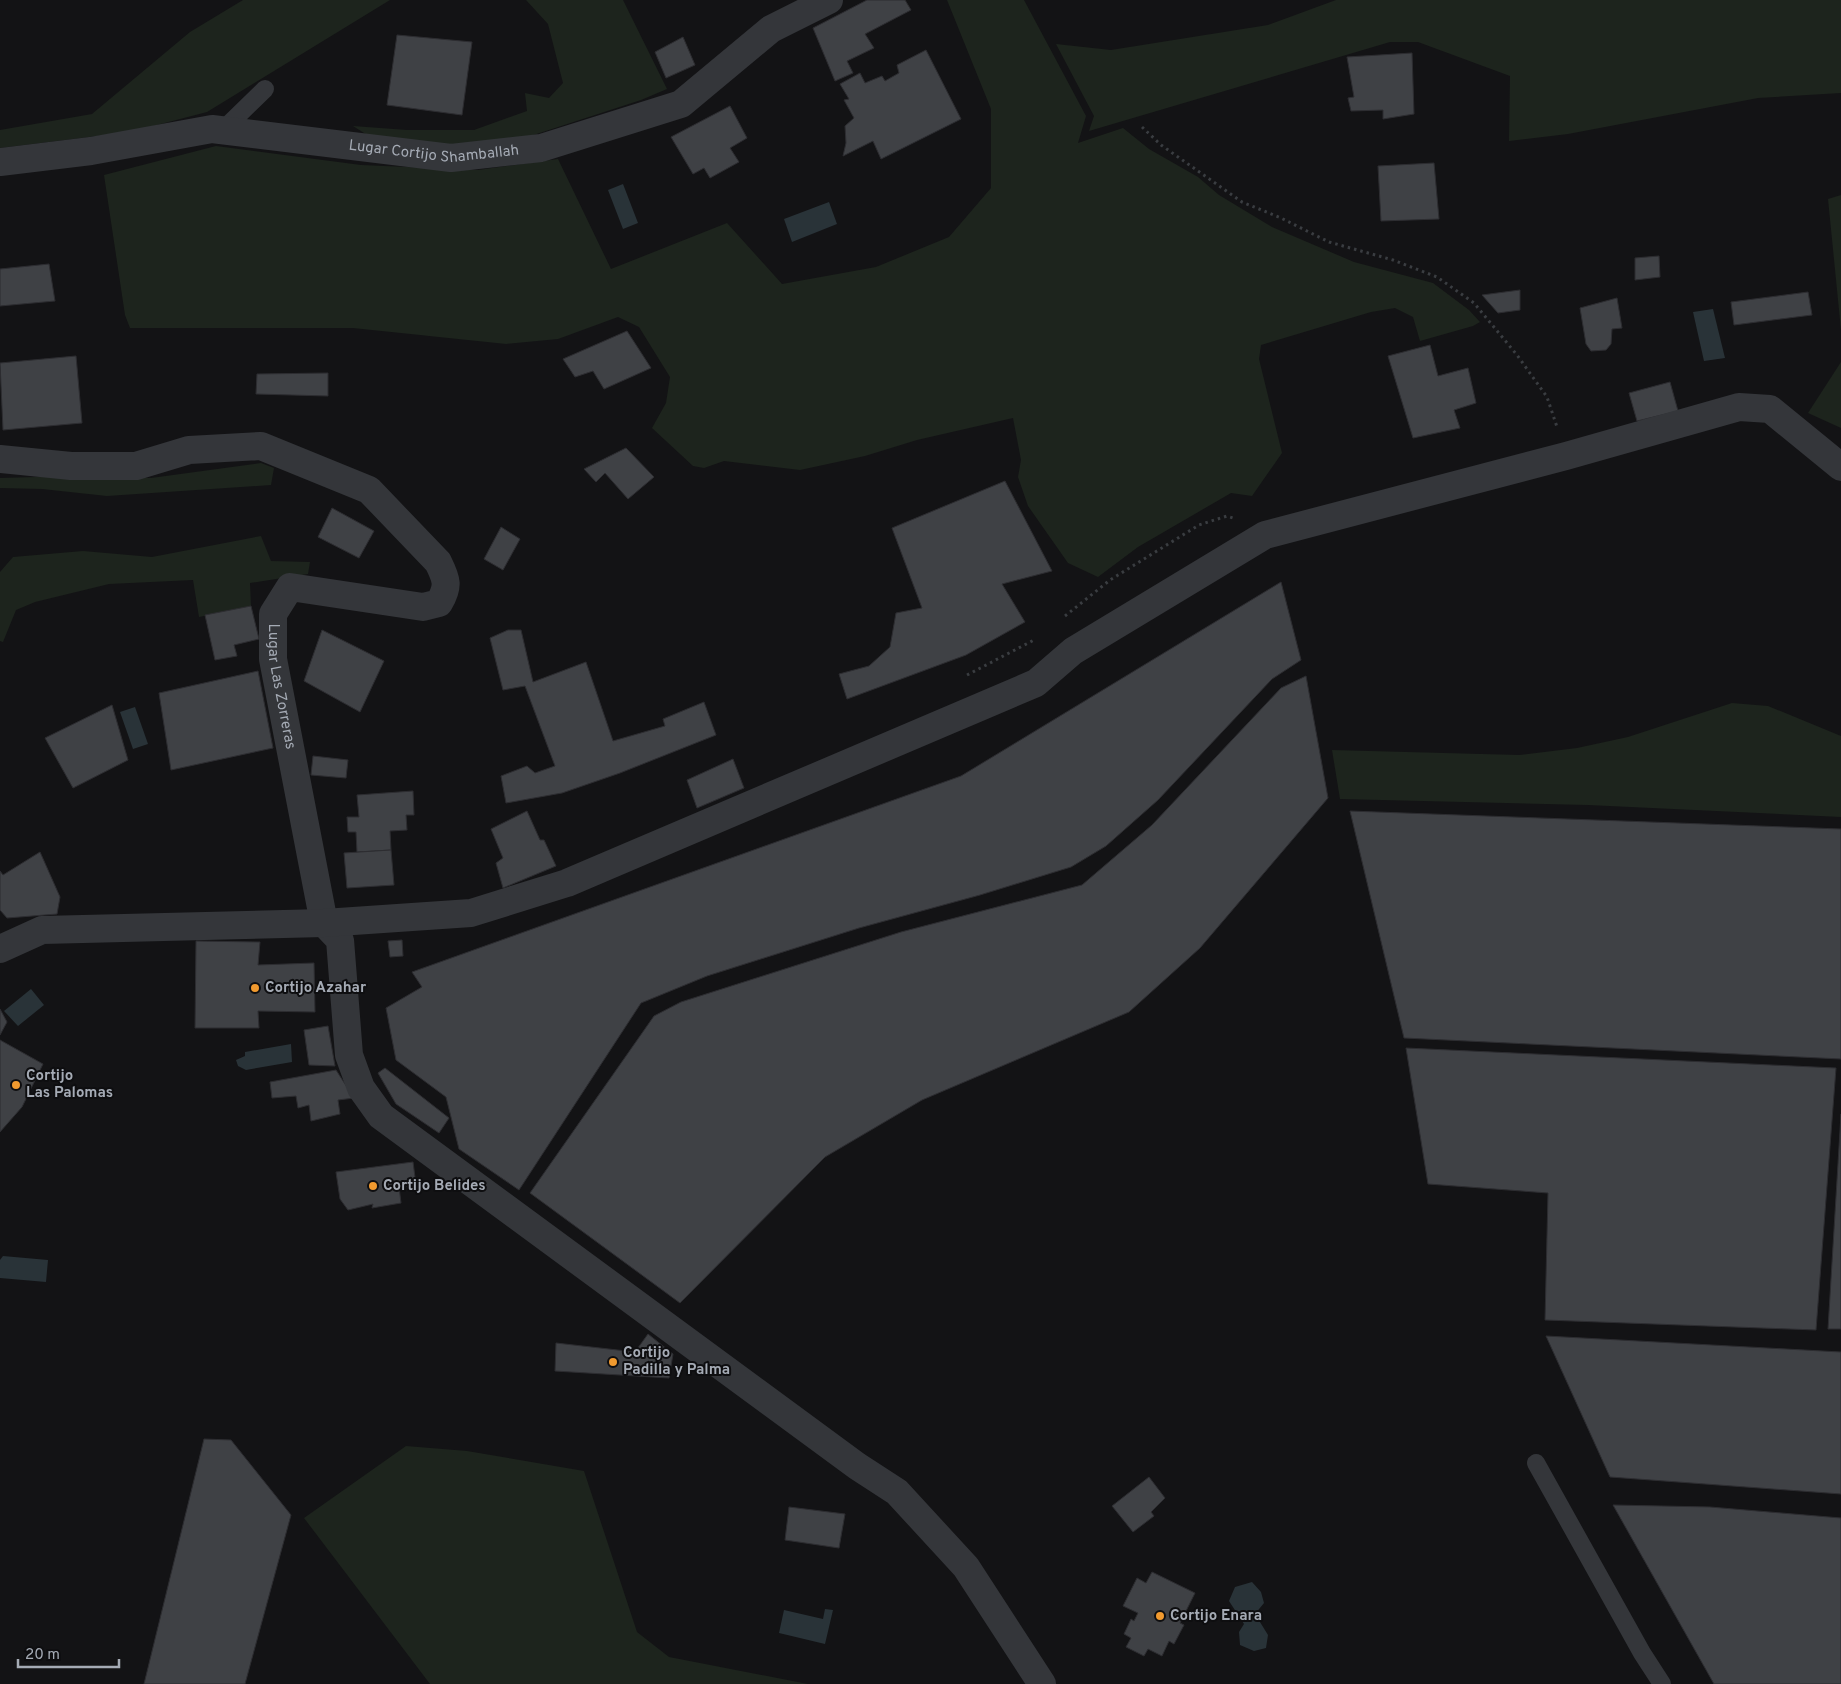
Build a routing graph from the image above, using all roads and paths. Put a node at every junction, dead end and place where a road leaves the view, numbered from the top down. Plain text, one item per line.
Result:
1 (829, 0) edge
2 (265, 89) dead end
3 (1142, 127) dead end
4 (223, 130) junction
5 (0, 162) edge
6 (1566, 456) junction
7 (0, 459) edge
8 (1841, 468) edge
9 (1265, 534) junction
10 (1058, 622) dead end
11 (1035, 640) dead end
12 (966, 676) dead end
13 (324, 923) junction
14 (0, 949) edge
15 (1536, 1463) dead end
16 (1042, 1684) edge
17 (1662, 1684) edge

1 - 4 street, Lugar Cortijo Shamballah
2 - 4 lane
3 - 6 path
4 - 5 street, Lugar Cortijo Shamballah
6 - 8 street
6 - 9 street
7 - 13 street, Lugar Las Zorreras
9 - 10 path
9 - 13 street
11 - 12 path
13 - 14 street
13 - 16 street
15 - 17 lane

